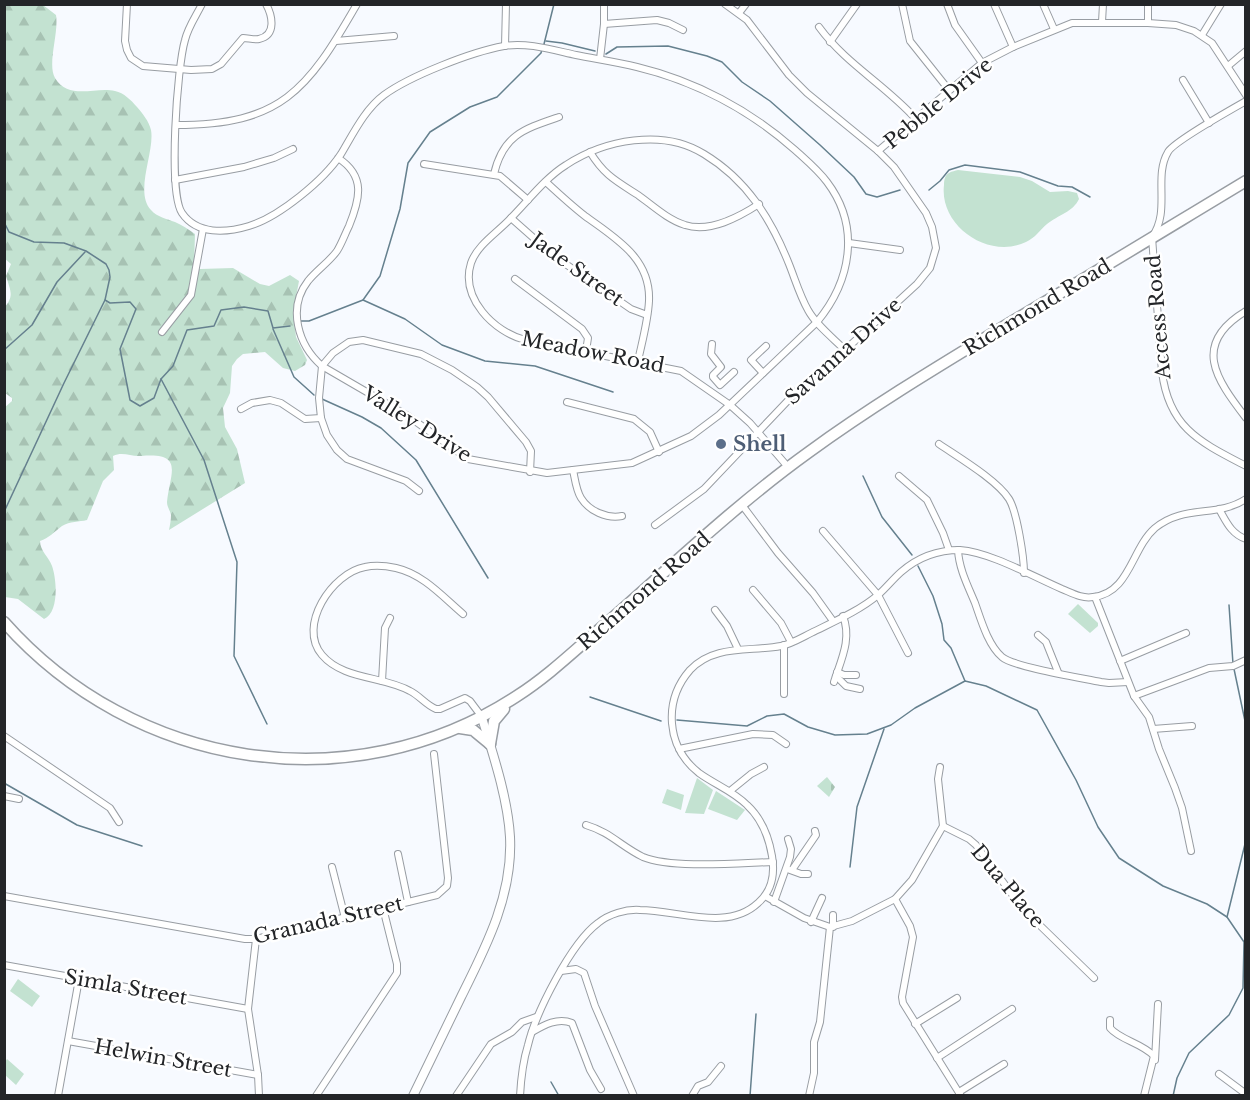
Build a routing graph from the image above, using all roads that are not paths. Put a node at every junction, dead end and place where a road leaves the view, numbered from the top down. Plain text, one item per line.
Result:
1 (127, 4) edge
2 (202, 4) edge
3 (266, 4) edge
4 (357, 4) edge
5 (506, 4) edge
6 (604, 4) edge
7 (724, 4) edge
8 (746, 4) edge
9 (857, 4) edge
10 (902, 4) edge
11 (947, 4) edge
12 (994, 4) edge
13 (1043, 4) edge
14 (1103, 4) edge
15 (1148, 4) edge
16 (1221, 4) edge
17 (739, 13) junction
18 (1102, 22) junction
19 (1148, 23) junction
20 (604, 24) junction
21 (819, 27) dead end
22 (1054, 29) junction
23 (683, 30) dead end
24 (1202, 35) junction
25 (394, 36) dead end
26 (336, 41) junction
27 (830, 42) junction
28 (505, 46) junction
29 (1012, 47) junction
30 (1245, 51) edge
31 (600, 59) junction
32 (982, 63) junction
33 (1228, 66) junction
34 (180, 70) junction
35 (1182, 80) dead end
36 (949, 90) junction
37 (1245, 95) edge
38 (1245, 101) edge
39 (559, 117) dead end
40 (915, 118) junction
41 (1209, 123) junction
42 (176, 125) junction
43 (293, 149) dead end
44 (878, 151) junction
45 (590, 152) junction
46 (338, 158) junction
47 (424, 164) dead end
48 (494, 174) junction
49 (175, 180) junction
50 (1245, 181) edge
51 (546, 182) junction
52 (528, 200) junction
53 (759, 204) junction
54 (511, 218) junction
55 (203, 229) junction
56 (1152, 237) junction
57 (849, 243) junction
58 (900, 250) dead end
59 (515, 279) dead end
60 (1245, 311) edge
61 (647, 315) junction
62 (817, 322) junction
63 (162, 332) dead end
64 (712, 344) dead end
65 (766, 346) dead end
66 (586, 351) junction
67 (845, 351) junction
68 (638, 361) junction
69 (322, 366) junction
70 (734, 372) dead end
71 (763, 373) junction
72 (567, 402) dead end
73 (730, 405) junction
74 (241, 409) dead end
75 (321, 418) junction
76 (1245, 418) edge
77 (759, 431) junction
78 (939, 444) dead end
79 (659, 452) junction
80 (1245, 466) edge
81 (788, 467) junction
82 (573, 470) junction
83 (530, 472) junction
84 (899, 476) dead end
85 (419, 491) dead end
86 (1245, 499) edge
87 (742, 505) junction
88 (1219, 509) junction
89 (622, 516) dead end
90 (655, 525) dead end
91 (823, 531) dead end
92 (1245, 539) edge
93 (949, 550) junction
94 (958, 550) junction
95 (1024, 573) junction
96 (753, 590) dead end
97 (878, 595) junction
98 (1095, 597) junction
99 (715, 610) dead end
100 (463, 614) dead end
101 (843, 616) junction
102 (390, 618) dead end
103 (833, 621) junction
104 (4, 622) edge
105 (1185, 633) dead end
106 (1038, 635) dead end
107 (791, 642) junction
108 (784, 645) junction
109 (738, 649) junction
110 (908, 652) dead end
111 (1245, 660) edge
112 (1120, 661) junction
113 (1058, 672) junction
114 (856, 675) dead end
115 (836, 677) junction
116 (382, 681) junction
117 (1128, 682) junction
118 (860, 689) dead end
119 (784, 694) dead end
120 (520, 695) junction
121 (1134, 696) junction
122 (482, 717) junction
123 (1192, 726) dead end
124 (459, 728) junction
125 (1153, 729) junction
126 (4, 736) edge
127 (490, 744) junction
128 (786, 744) dead end
129 (679, 749) junction
130 (434, 754) dead end
131 (764, 767) dead end
132 (940, 767) dead end
133 (730, 791) junction
134 (4, 795) edge
135 (19, 799) dead end
136 (119, 822) dead end
137 (586, 825) dead end
138 (943, 826) junction
139 (814, 831) dead end
140 (788, 839) dead end
141 (1191, 851) dead end
142 (398, 854) dead end
143 (773, 862) junction
144 (332, 867) dead end
145 (789, 871) junction
146 (808, 873) dead end
147 (4, 896) edge
148 (765, 896) junction
149 (822, 898) dead end
150 (895, 899) junction
151 (408, 902) junction
152 (774, 902) junction
153 (383, 908) junction
154 (834, 915) dead end
155 (345, 918) junction
156 (811, 922) junction
157 (831, 927) junction
158 (256, 939) junction
159 (4, 965) edge
160 (561, 971) junction
161 (1094, 978) dead end
162 (79, 979) junction
163 (957, 998) dead end
164 (1158, 1004) dead end
165 (248, 1009) junction
166 (1011, 1009) dead end
167 (536, 1017) junction
168 (1110, 1020) dead end
169 (915, 1024) junction
170 (532, 1032) junction
171 (68, 1041) junction
172 (937, 1058) junction
173 (1154, 1061) junction
174 (1004, 1064) dead end
175 (721, 1066) dead end
176 (1219, 1074) dead end
177 (258, 1075) junction
178 (601, 1089) dead end
179 (960, 1094) edge
180 (1245, 1094) edge
181 (58, 1095) edge
182 (259, 1095) edge
183 (316, 1095) edge
184 (413, 1095) edge
185 (456, 1095) edge
186 (520, 1095) edge
187 (634, 1095) edge
188 (692, 1095) edge
189 (809, 1095) edge
190 (1144, 1095) edge

1 - 34 street
2 - 34 street
3 - 34 street
4 - 26 street
5 - 28 street
6 - 20 street
7 - 17 street, Savanna Drive
8 - 17 street
9 - 27 street
10 - 36 street
11 - 32 street
12 - 29 street
13 - 22 street
14 - 18 street
15 - 19 street
16 - 24 street
17 - 44 street, Savanna Drive
18 - 19 street, Pebble Drive
18 - 22 street, Pebble Drive
19 - 24 street, Pebble Drive
20 - 23 street
20 - 31 street
21 - 27 street
22 - 29 street, Pebble Drive
24 - 33 street, Pebble Drive
25 - 26 street
26 - 42 street
27 - 40 street
28 - 31 street
28 - 46 street
29 - 32 street, Pebble Drive
30 - 33 street
31 - 57 street
32 - 36 street, Pebble Drive
33 - 37 street, Pebble Drive
34 - 42 street
35 - 41 street
36 - 40 street, Pebble Drive
38 - 41 street
39 - 48 street
40 - 44 street, Pebble Drive
41 - 56 street
42 - 49 street
43 - 49 street
44 - 67 street, Savanna Drive
45 - 51 street, Meadow Road
45 - 53 street, Meadow Road
45 - 53 street
46 - 55 street
46 - 69 street, Valley Drive
47 - 48 street
48 - 52 street
49 - 55 street
50 - 56 highway, Richmond Road
51 - 52 street, Meadow Road
51 - 61 street
52 - 54 street, Meadow Road
53 - 62 street, Meadow Road
54 - 61 street, Jade Street
54 - 66 street, Meadow Road
55 - 63 street
56 - 80 street, Access Road
56 - 81 highway, Richmond Road
57 - 58 street
57 - 62 street, Valley Drive
59 - 66 street
60 - 76 street
61 - 68 street
62 - 67 street, Meadow Road
62 - 71 street, Valley Drive
64 - 70 street
65 - 71 street
66 - 68 street, Meadow Road
67 - 77 street, Savanna Drive
68 - 73 street, Meadow Road
69 - 75 street
69 - 83 street, Valley Drive
69 - 83 street
71 - 73 street, Valley Drive
72 - 79 street
73 - 77 street, Meadow Road
73 - 79 street, Valley Drive
74 - 75 street
75 - 85 street
77 - 81 street, Meadow Road
77 - 90 street, Savanna Drive
78 - 95 street
79 - 82 street, Valley Drive
81 - 87 highway, Richmond Road
82 - 83 street, Valley Drive
82 - 89 street
84 - 93 street
86 - 88 street
87 - 103 street
87 - 120 highway, Richmond Road
88 - 92 street
88 - 98 street
91 - 97 street
93 - 94 street
93 - 97 street
94 - 95 street
94 - 113 street
95 - 98 street
96 - 107 street
97 - 101 street
97 - 110 street
98 - 112 street
99 - 109 street
100 - 116 street
101 - 103 street
101 - 115 street
102 - 116 street
103 - 107 street
104 - 124 highway, Richmond Road
105 - 112 street
106 - 113 street
107 - 108 street
108 - 109 street
108 - 119 street
109 - 129 street
111 - 121 street
112 - 117 street
113 - 117 street
114 - 115 street
115 - 118 street
116 - 122 street
117 - 121 street
120 - 122 highway, Richmond Road
120 - 127 highway
121 - 125 street
122 - 124 highway, Richmond Road
122 - 127 street
123 - 125 street
124 - 127 highway
125 - 141 street
126 - 136 street
127 - 184 street
128 - 129 street
129 - 133 street
130 - 151 street, Granada Street
131 - 133 street
132 - 138 street
133 - 143 street
134 - 135 street
137 - 143 street
138 - 150 street
138 - 161 street, Dua Place
139 - 145 street
140 - 145 street
142 - 151 street
143 - 148 street
144 - 155 street
145 - 146 street
145 - 152 street
147 - 158 street, Granada Street
148 - 152 street
148 - 160 street
149 - 156 street
150 - 157 street
150 - 169 street
151 - 153 street, Granada Street
152 - 156 street
153 - 155 street, Granada Street
153 - 183 street
154 - 157 street
155 - 158 street, Granada Street
156 - 157 street
157 - 189 street
158 - 165 street
159 - 162 street, Simla Street
160 - 167 street
160 - 187 street
162 - 165 street, Simla Street
162 - 171 street
163 - 169 street
164 - 173 street
165 - 177 street
166 - 172 street
167 - 170 street
167 - 185 street
168 - 173 street
169 - 172 street
170 - 178 street
170 - 186 street
171 - 177 street, Helwin Street
171 - 181 street
172 - 179 street
173 - 190 street
174 - 179 street
175 - 188 street
176 - 180 street
177 - 182 street

